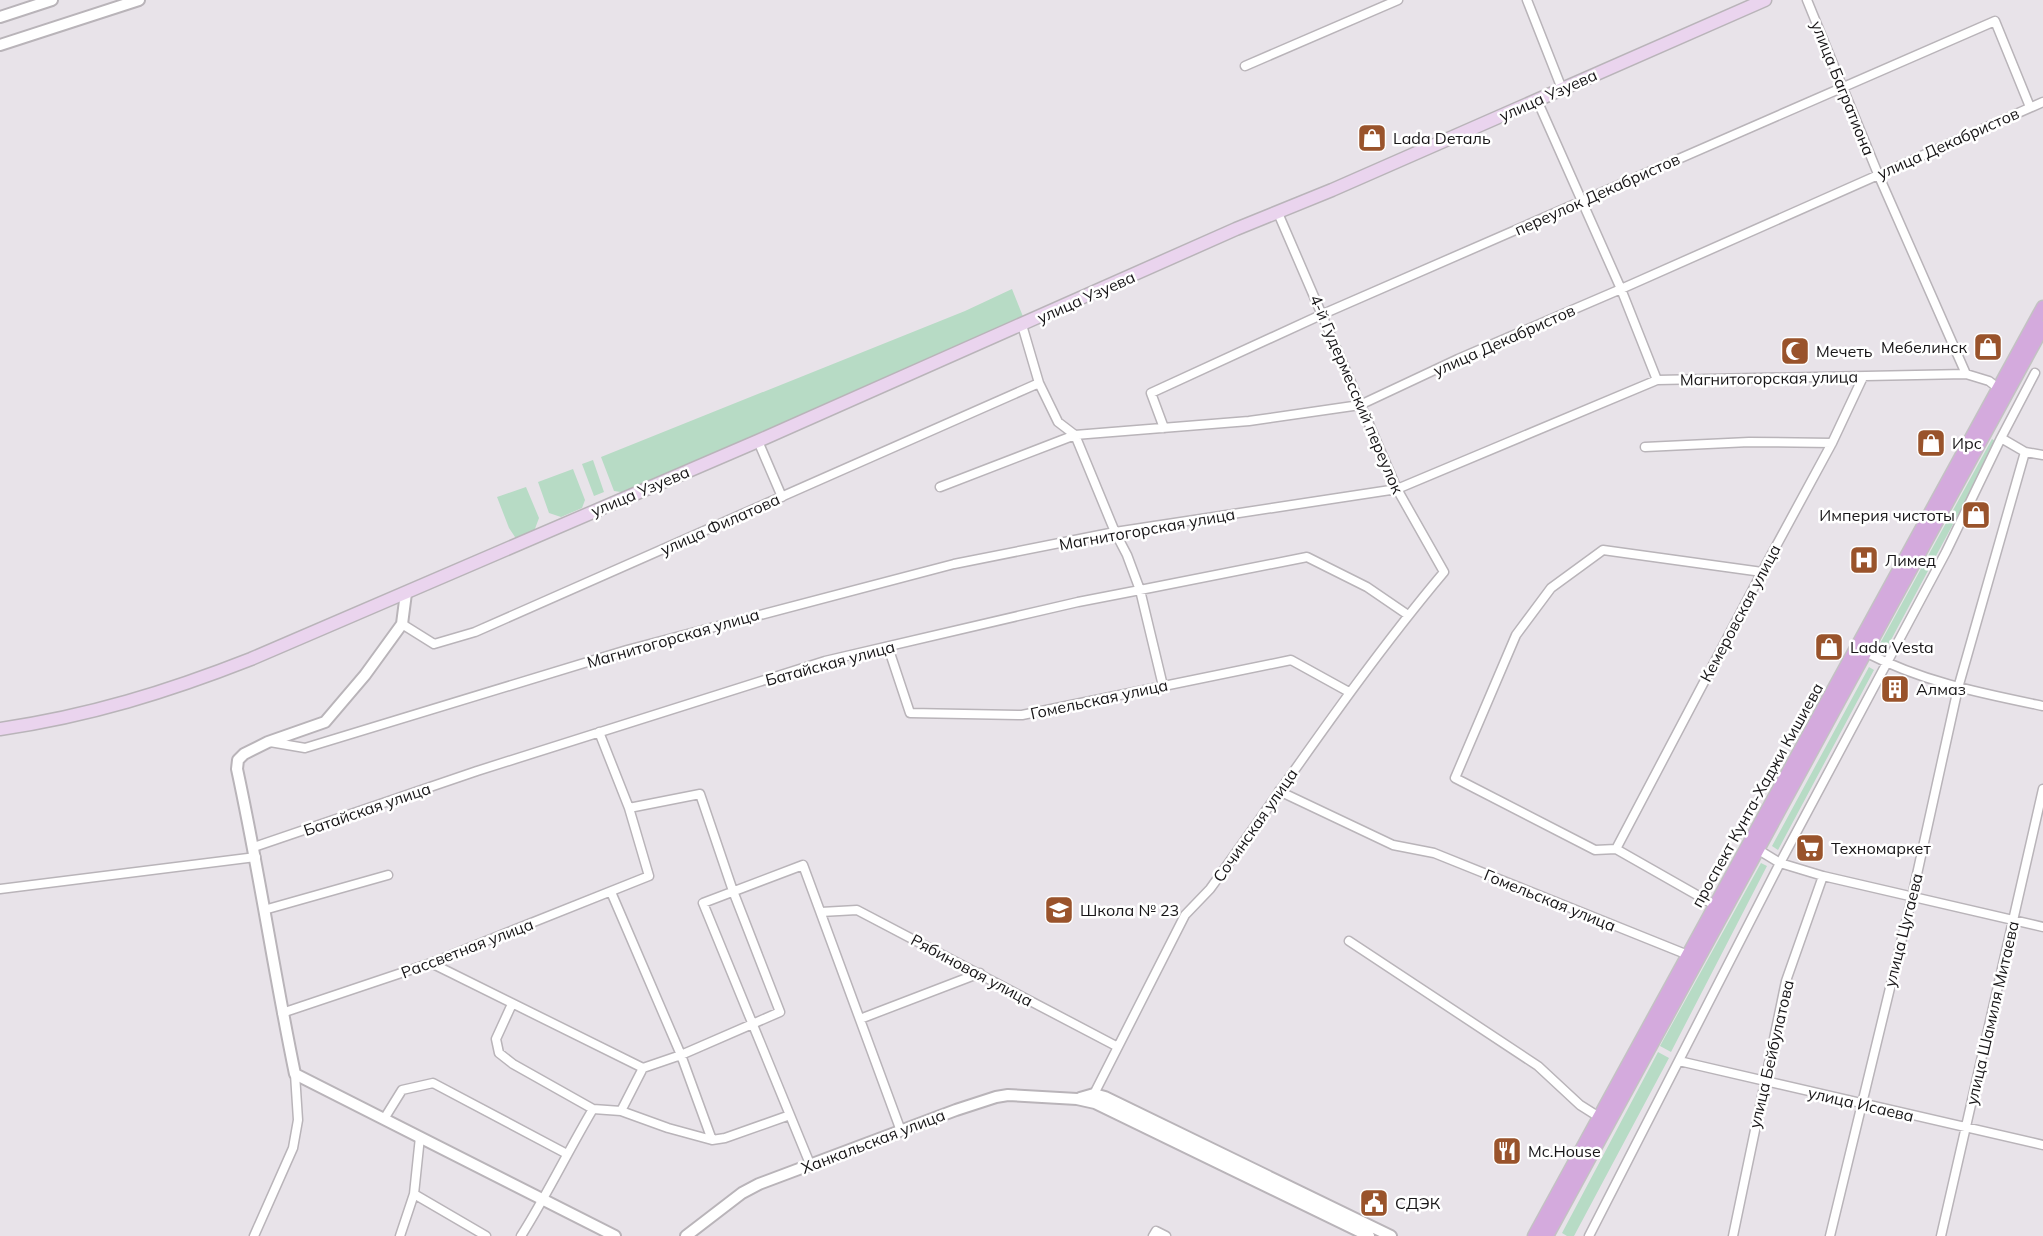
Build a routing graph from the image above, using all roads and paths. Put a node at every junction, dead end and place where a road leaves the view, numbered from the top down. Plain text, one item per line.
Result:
1 (52, 0) edge
2 (139, 0) edge
3 (1398, 0) edge
4 (1527, 0) edge
5 (1765, 0) edge
6 (1807, 0) edge
7 (0, 17) edge
8 (0, 45) edge
9 (1245, 66) dead end
10 (1843, 88) junction
11 (1562, 89) junction
12 (1537, 100) junction
13 (2043, 102) edge
14 (2030, 107) junction
15 (1878, 174) junction
16 (1583, 201) junction
17 (1278, 213) junction
18 (1622, 289) junction
19 (2043, 307) edge
20 (1323, 314) junction
21 (1022, 326) junction
22 (2043, 327) edge
23 (2026, 338) junction
24 (2023, 363) junction
25 (1966, 374) junction
26 (2039, 374) edge
27 (1863, 377) junction
28 (1657, 380) junction
29 (1039, 383) junction
30 (1998, 388) junction
31 (1360, 405) junction
32 (1995, 416) junction
33 (1164, 428) junction
34 (1075, 435) junction
35 (2001, 438) junction
36 (758, 441) junction
37 (1832, 443) junction
38 (1645, 447) dead end
39 (2025, 452) junction
40 (2043, 455) edge
41 (940, 487) dead end
42 (1397, 489) junction
43 (782, 497) junction
44 (1115, 532) junction
45 (1444, 572) joint
46 (1762, 572) junction
47 (1140, 590) junction
48 (406, 593) junction
49 (1408, 615) junction
50 (402, 624) junction
51 (1868, 626) junction
52 (888, 647) junction
53 (1865, 652) junction
54 (1887, 663) junction
55 (1163, 686) junction
56 (1958, 688) junction
57 (1349, 692) junction
58 (2043, 706) edge
59 (0, 729) edge
60 (599, 732) junction
61 (268, 742) junction
62 (2043, 789) edge
63 (1279, 791) junction
64 (629, 808) junction
65 (1763, 819) junction
66 (1616, 849) junction
67 (1757, 849) junction
68 (255, 852) junction
69 (1780, 863) junction
70 (388, 875) dead end
71 (1823, 876) junction
72 (0, 889) edge
73 (733, 891) junction
74 (611, 892) junction
75 (1912, 897) junction
76 (1720, 908) junction
77 (264, 910) junction
78 (821, 912) junction
79 (2013, 920) junction
80 (2043, 927) edge
81 (1349, 940) dead end
82 (1688, 955) junction
83 (431, 963) junction
84 (980, 973) junction
85 (512, 1004) junction
86 (282, 1013) junction
87 (860, 1019) junction
88 (752, 1024) junction
89 (1118, 1047) junction
90 (681, 1055) junction
91 (1679, 1061) junction
92 (643, 1068) junction
93 (295, 1074) junction
94 (1764, 1082) junction
95 (1094, 1094) junction
96 (1077, 1099) junction
97 (1860, 1104) junction
98 (593, 1110) junction
99 (621, 1111) junction
100 (790, 1115) junction
101 (1599, 1117) junction
102 (384, 1119) junction
103 (1966, 1129) junction
104 (901, 1131) junction
105 (420, 1137) junction
106 (712, 1140) junction
107 (2043, 1145) edge
108 (567, 1154) junction
109 (1588, 1161) junction
110 (810, 1164) junction
111 (414, 1194) junction
112 (544, 1199) junction
113 (254, 1236) edge
114 (400, 1236) edge
115 (486, 1236) edge
116 (521, 1236) edge
117 (615, 1236) edge
118 (686, 1236) edge
119 (1153, 1236) edge
120 (1166, 1236) edge
121 (1369, 1236) edge
122 (1391, 1236) edge
123 (1534, 1236) edge
124 (1547, 1236) edge
125 (1588, 1236) edge
126 (1733, 1236) edge
127 (1830, 1236) edge
128 (1941, 1236) edge

1 - 7 street
2 - 8 street
3 - 9 street
4 - 11 street
5 - 11 main road, улица Узуева
6 - 10 street, улица Багратиона
10 - 14 street, переулок Декабристов
10 - 15 street, улица Багратиона
10 - 16 street, переулок Декабристов
11 - 12 main road, улица Узуева
12 - 16 street
12 - 17 main road, улица Узуева
13 - 14 street, улица Декабристов
14 - 15 street, улица Декабристов
15 - 18 street, улица Декабристов
15 - 25 street, улица Багратиона
16 - 18 street
16 - 20 street, переулок Декабристов
17 - 20 street, 4-й Гудермесский переулок
17 - 21 main road, улица Узуева
18 - 28 street
18 - 31 street, улица Декабристов
19 - 23 main road, проспект Кунта-Хаджи Кишиева
20 - 31 street, 4-й Гудермесский переулок
20 - 33 street, переулок Декабристов
21 - 29 street
21 - 36 main road, улица Узуева
22 - 24 main road, проспект Кунта-Хаджи Кишиева
23 - 24 street
23 - 30 main road, проспект Кунта-Хаджи Кишиева
24 - 26 street
24 - 32 main road, проспект Кунта-Хаджи Кишиева
25 - 27 street, Магнитогорская улица
25 - 30 street, Магнитогорская улица
26 - 35 street
27 - 28 street, Магнитогорская улица
27 - 37 street, Кемеровская улица
28 - 42 street, Магнитогорская улица
29 - 34 street
29 - 43 street, улица Филатова
30 - 32 street
30 - 51 main road, проспект Кунта-Хаджи Кишиева
31 - 33 street, улица Декабристов
31 - 42 street, 4-й Гудермесский переулок
32 - 53 main road, проспект Кунта-Хаджи Кишиева
33 - 34 street, улица Декабристов
34 - 41 street, улица Декабристов
34 - 44 street
35 - 39 street
35 - 54 street
36 - 43 street
36 - 48 main road, улица Узуева
37 - 38 street
37 - 46 street, Кемеровская улица
39 - 40 street
39 - 56 street, улица Цугаева
42 - 44 street, Магнитогорская улица
42 - 45 street, 4-й Гудермесский переулок
43 - 50 street, улица Филатова
44 - 47 street
44 - 61 street, Магнитогорская улица
45 - 49 street, Сочинская улица
46 - 66 street, Кемеровская улица
46 - 66 street
47 - 49 street, Батайская улица
47 - 52 street, Батайская улица
47 - 55 street
48 - 50 street
48 - 59 main road, улица Узуева
49 - 57 street, Сочинская улица
50 - 61 street
51 - 53 street
51 - 65 main road, проспект Кунта-Хаджи Кишиева
52 - 55 street, Гомельская улица
52 - 60 street, Батайская улица
53 - 54 street
53 - 67 main road, проспект Кунта-Хаджи Кишиева
54 - 56 street
54 - 69 street
55 - 57 street, Гомельская улица
56 - 58 street
56 - 75 street, улица Цугаева
57 - 63 street, Сочинская улица
60 - 64 street
60 - 68 street, Батайская улица
61 - 68 street
62 - 79 street, улица Шамиля Митаева
63 - 82 street, Гомельская улица
63 - 89 street, Сочинская улица
64 - 73 street
64 - 74 street, Рассветная улица
65 - 67 street
65 - 76 main road, проспект Кунта-Хаджи Кишиева
66 - 76 street
67 - 69 street
67 - 76 main road, проспект Кунта-Хаджи Кишиева
68 - 72 street, Батайская улица
68 - 77 street
69 - 71 street
69 - 91 street
70 - 77 street
71 - 75 street
71 - 94 street, улица Бейбулатова
73 - 78 street
73 - 88 street
73 - 88 street
74 - 83 street, Рассветная улица
74 - 90 street
75 - 79 street
75 - 97 street, улица Цугаева
76 - 82 main road, проспект Кунта-Хаджи Кишиева
76 - 109 main road, проспект Кунта-Хаджи Кишиева
77 - 86 street
78 - 84 street, Рябиновая улица
78 - 87 street
79 - 80 street
79 - 103 street, улица Шамиля Митаева
81 - 101 street
82 - 101 main road, проспект Кунта-Хаджи Кишиева
83 - 85 street
83 - 86 street, Рассветная улица
84 - 87 street
84 - 89 street, Рябиновая улица
85 - 92 street
85 - 98 street
86 - 93 street
87 - 104 street
88 - 90 street
88 - 100 street
89 - 95 street, Сочинская улица
90 - 92 street
90 - 106 street
91 - 94 street, улица Исаева
91 - 125 street
92 - 99 street
93 - 102 street
93 - 113 street
94 - 97 street, улица Исаева
94 - 126 street, улица Бейбулатова
95 - 96 street, Ханкальская улица
95 - 122 street
96 - 104 street, Ханкальская улица
96 - 121 street, Ханкальская улица
97 - 103 street, улица Исаева
97 - 127 street, улица Цугаева
98 - 99 street
98 - 108 street
99 - 106 street
100 - 106 street
100 - 110 street
101 - 109 street
101 - 123 main road, проспект Кунта-Хаджи Кишиева
102 - 105 street
102 - 108 street
103 - 107 street, улица Исаева
103 - 128 street, улица Шамиля Митаева
104 - 110 street, Ханкальская улица
105 - 111 street
105 - 112 street
108 - 112 street
109 - 124 main road, проспект Кунта-Хаджи Кишиева
110 - 118 street, Ханкальская улица
111 - 114 street
111 - 115 street
112 - 116 street
112 - 117 street
119 - 120 street

